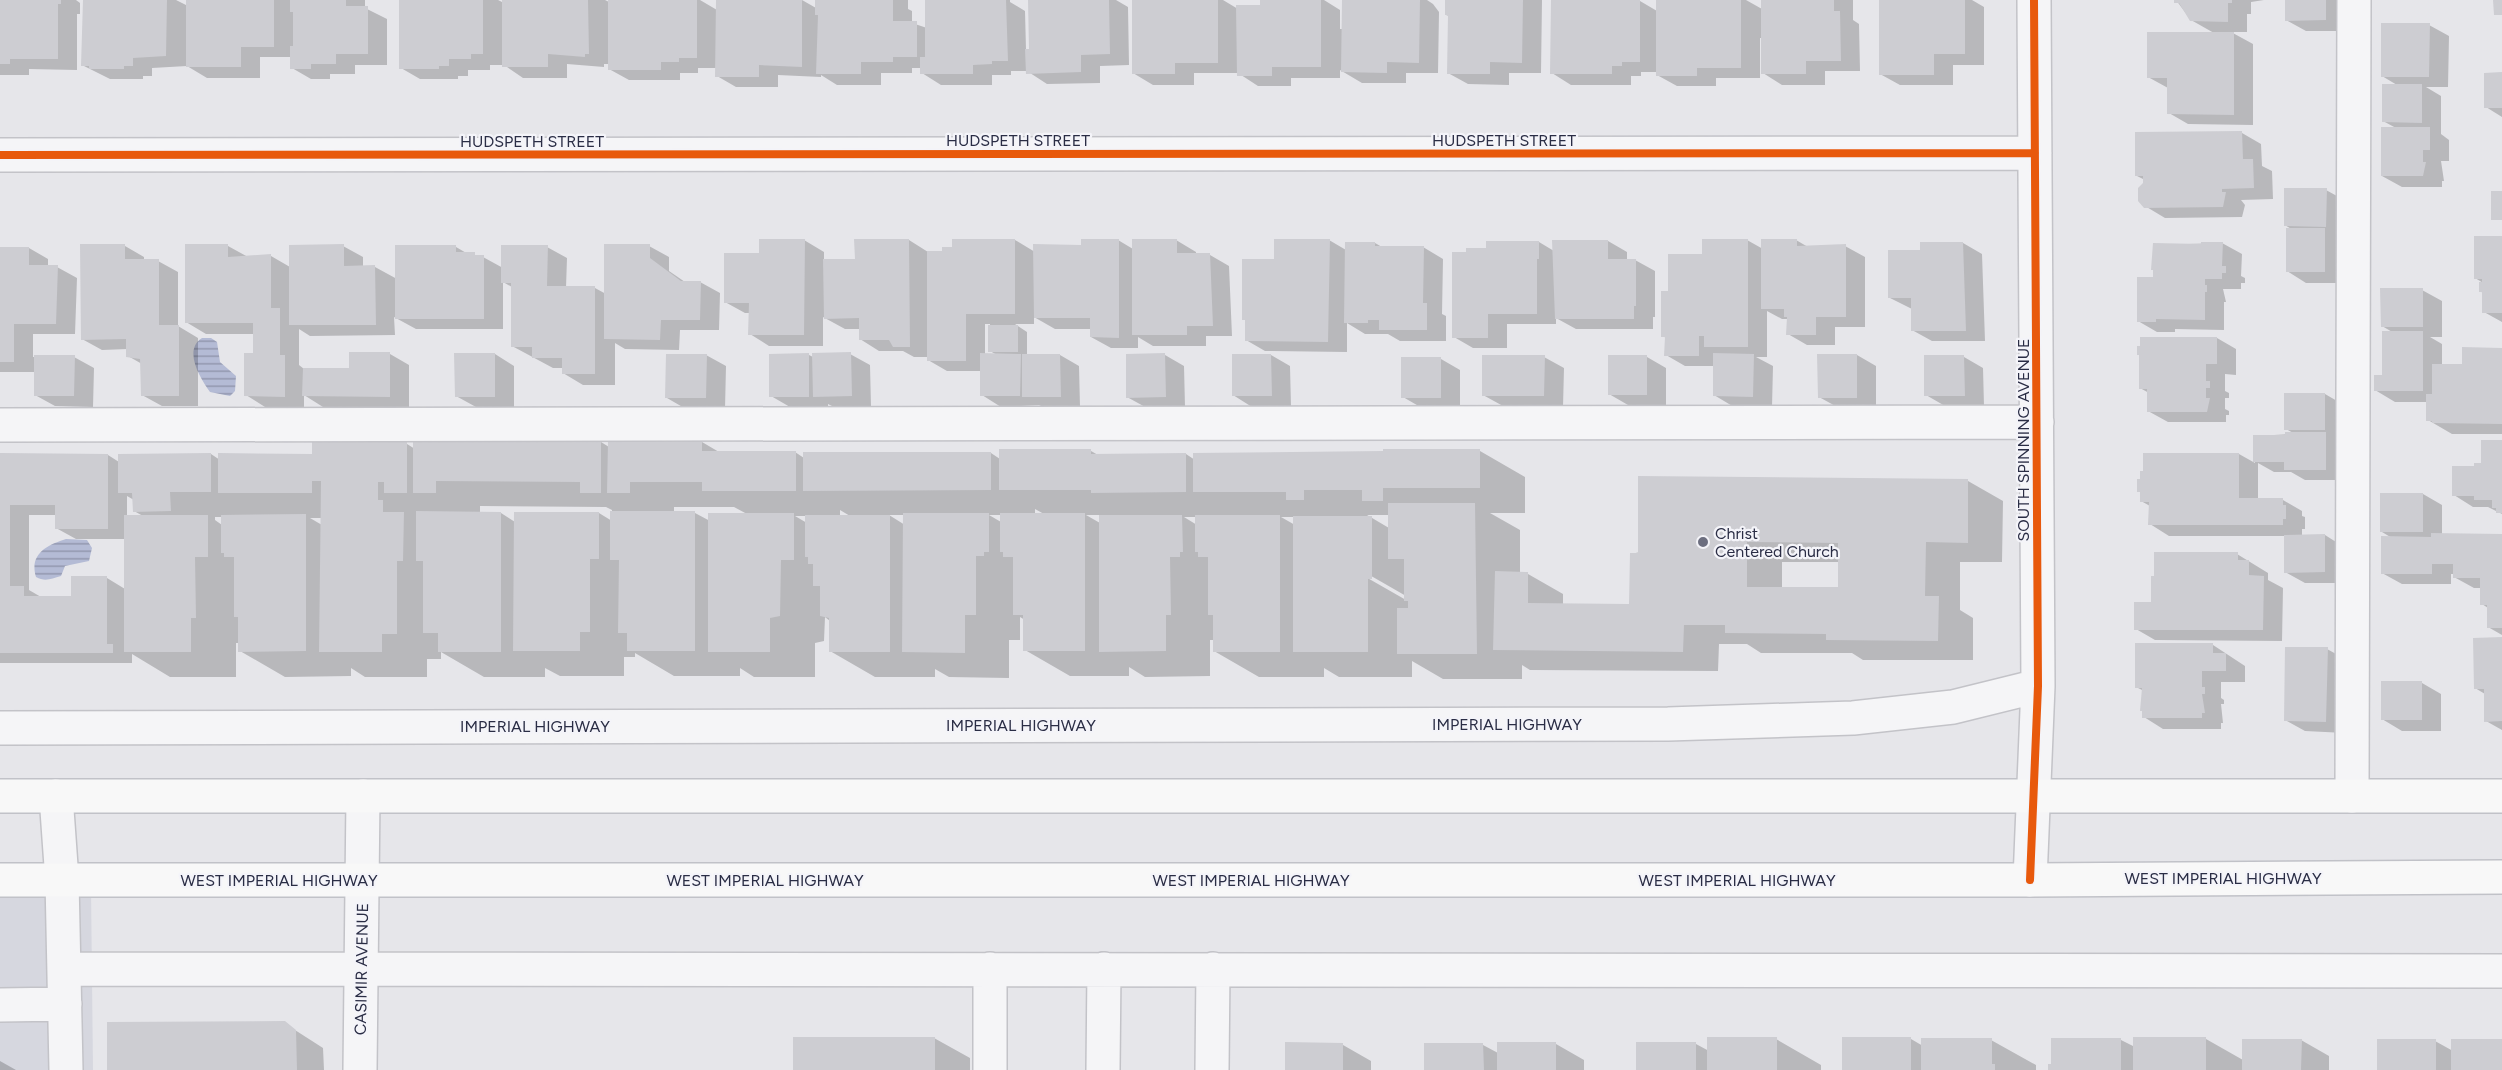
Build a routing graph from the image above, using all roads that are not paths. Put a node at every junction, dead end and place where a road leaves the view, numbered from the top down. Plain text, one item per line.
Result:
1 (2034, 0) edge
2 (2354, 0) edge
3 (2036, 153) junction
4 (0, 155) edge
5 (2037, 423) junction
6 (0, 425) edge
7 (2038, 686) junction
8 (0, 728) edge
9 (0, 796) edge
10 (56, 796) junction
11 (363, 796) junction
12 (2352, 796) junction
13 (2502, 796) edge
14 (2034, 797) junction
15 (2502, 877) edge
16 (0, 880) edge
17 (62, 880) junction
18 (2030, 880) junction
19 (363, 881) junction
20 (65, 969) junction
21 (360, 969) junction
22 (990, 969) junction
23 (1104, 969) junction
24 (1213, 969) junction
25 (2502, 971) edge
26 (65, 1004) junction
27 (0, 1005) edge
28 (66, 1070) edge
29 (360, 1070) edge
30 (990, 1070) edge
31 (1103, 1070) edge
32 (1212, 1070) edge

1 - 3 street, SOUTH SPINNING AVENUE
2 - 12 street
3 - 4 street, HUDSPETH STREET
3 - 5 street, SOUTH SPINNING AVENUE
5 - 6 street
5 - 7 street, SOUTH SPINNING AVENUE
7 - 8 street, IMPERIAL HIGHWAY
7 - 14 street, SOUTH SPINNING AVENUE
9 - 10 main road
10 - 11 main road
10 - 17 street
11 - 14 main road
11 - 19 street, CASIMIR AVENUE
12 - 13 main road
12 - 14 main road
14 - 18 street, SOUTH SPINNING AVENUE
15 - 18 main road, WEST IMPERIAL HIGHWAY
16 - 17 main road, WEST IMPERIAL HIGHWAY
17 - 19 main road, WEST IMPERIAL HIGHWAY
17 - 20 street
18 - 19 main road, WEST IMPERIAL HIGHWAY
19 - 21 street, CASIMIR AVENUE
20 - 21 street
20 - 26 street
21 - 22 street
21 - 29 street, CASIMIR AVENUE
22 - 23 street
22 - 30 street
23 - 24 street
23 - 31 street
24 - 25 street
24 - 32 street
26 - 27 street
26 - 28 street

